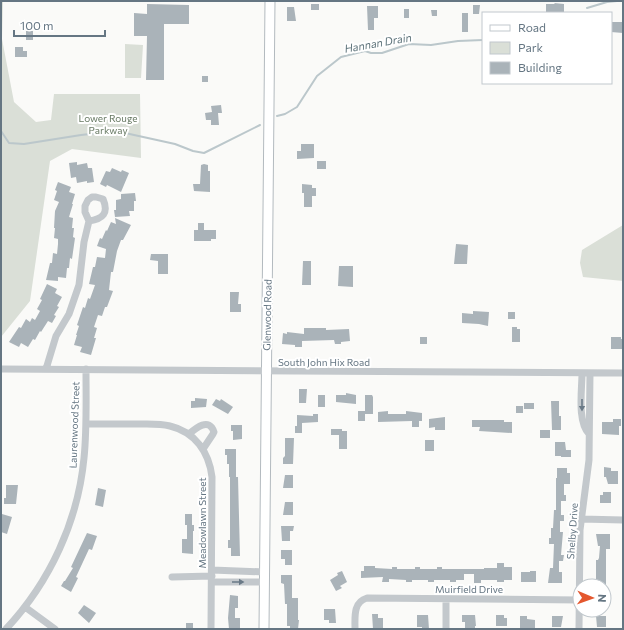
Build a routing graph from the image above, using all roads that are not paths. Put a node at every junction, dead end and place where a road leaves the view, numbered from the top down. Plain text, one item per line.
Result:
1 (270, 1) edge
2 (89, 221) dead end
3 (1, 369) edge
4 (46, 369) junction
5 (86, 370) junction
6 (266, 372) junction
7 (582, 373) junction
8 (590, 373) junction
9 (623, 373) edge
10 (86, 424) junction
11 (189, 434) junction
12 (590, 434) junction
13 (203, 449) junction
14 (581, 519) junction
15 (623, 520) edge
16 (264, 572) junction
17 (212, 576) junction
18 (172, 577) dead end
19 (580, 578) edge
20 (264, 582) junction
21 (446, 599) junction
22 (572, 600) edge
23 (25, 607) junction
24 (579, 618) edge
25 (6, 629) edge
26 (55, 629) edge
27 (211, 629) edge
28 (264, 629) edge
29 (355, 629) edge
30 (446, 629) edge
31 (579, 629) edge

1 - 6 street, Glenwood Road
2 - 4 street
3 - 4 street, South John Hix Road
4 - 5 street, South John Hix Road
5 - 6 street, South John Hix Road
5 - 10 street, Laurenwood Street
6 - 7 street, South John Hix Road
6 - 16 street, Glenwood Road
7 - 8 street, South John Hix Road
7 -> 12 street, Shelby Drive
8 - 9 street, South John Hix Road
8 - 12 street, Shelby Drive
10 - 11 street, Meadowlawn Street
10 - 23 street, Laurenwood Street
11 - 13 street, Meadowlawn Street
11 - 13 street
12 - 14 street, Shelby Drive
13 - 17 street, Meadowlawn Street
14 - 15 street
14 - 19 street, Shelby Drive
16 - 17 street
16 - 20 street, Glenwood Road
17 - 18 street
17 -> 20 street
17 - 27 street, Meadowlawn Street
20 - 28 street, Glenwood Road
21 - 22 street, Muirfield Drive
21 - 29 street, Muirfield Drive
21 - 30 street
23 - 25 street, Laurenwood Street
23 - 26 street
24 - 31 street, Shelby Drive

